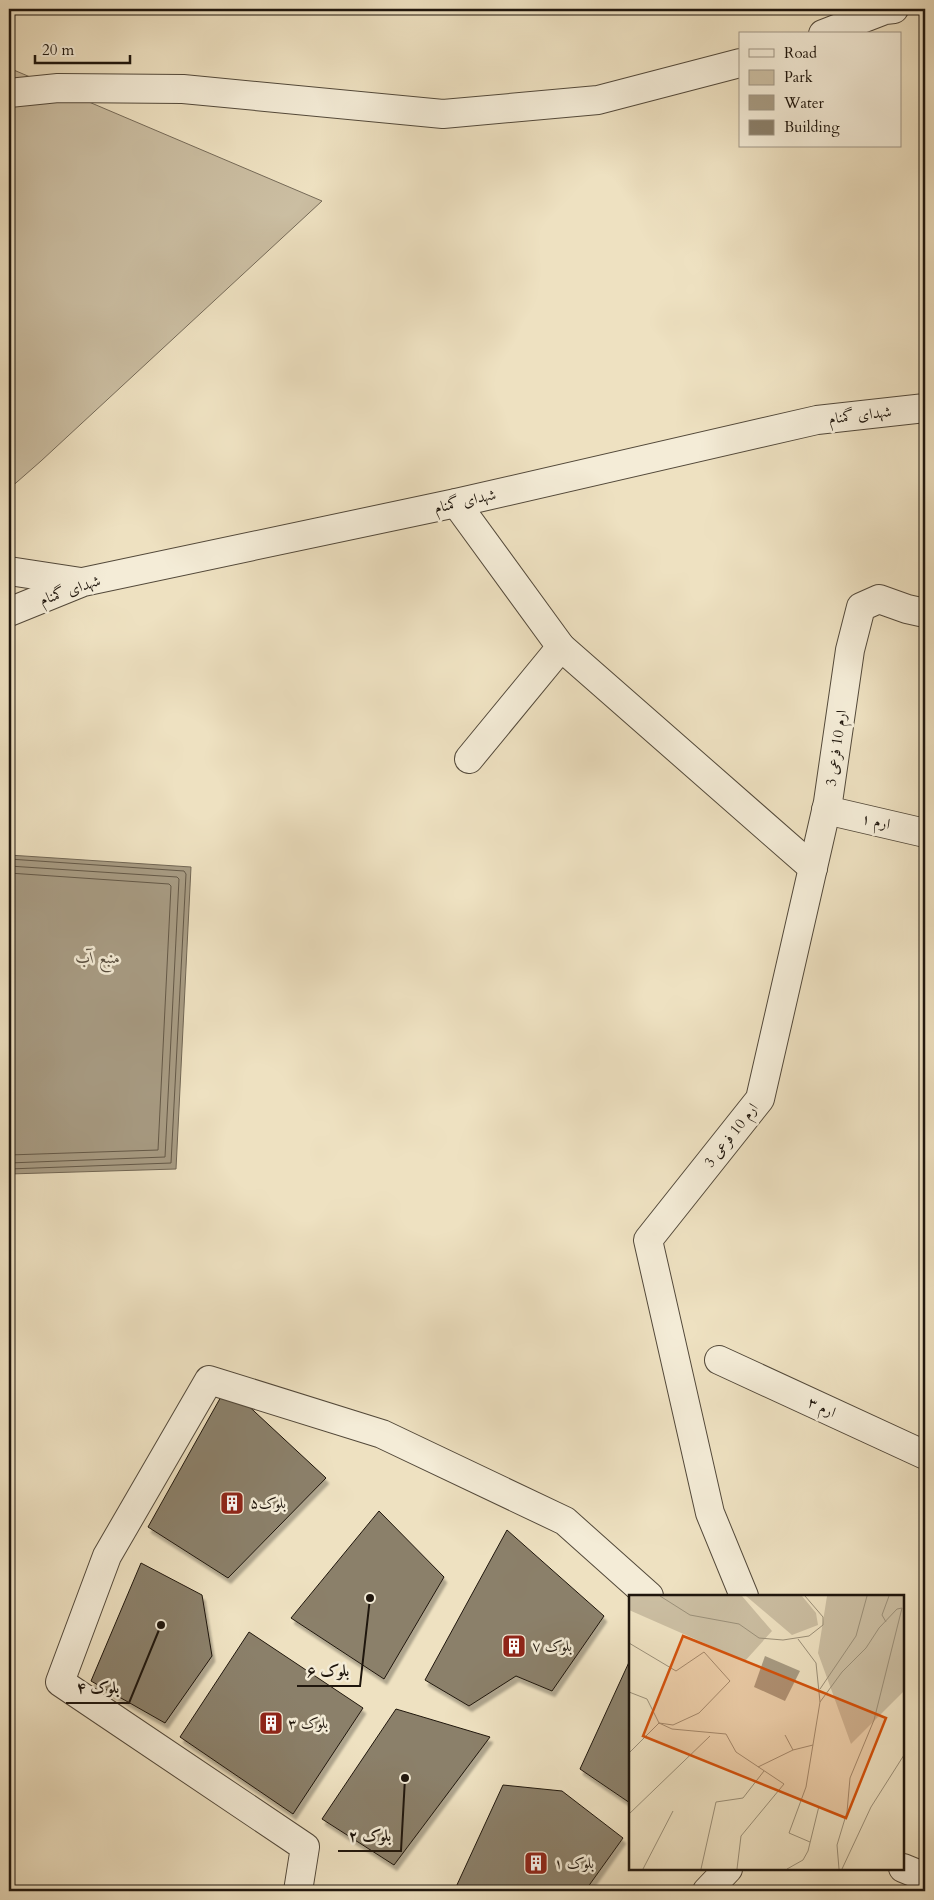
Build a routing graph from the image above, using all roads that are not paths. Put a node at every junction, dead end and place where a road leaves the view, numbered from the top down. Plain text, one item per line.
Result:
1 (894, 9) edge
2 (828, 32) edge
3 (739, 63) edge
4 (9, 93) edge
5 (925, 408) edge
6 (456, 503) junction
7 (9, 571) edge
8 (82, 582) junction
9 (9, 612) edge
10 (925, 613) edge
11 (562, 647) junction
12 (469, 759) dead end
13 (826, 810) junction
14 (925, 833) edge
15 (812, 868) junction
16 (719, 1360) dead end
17 (925, 1455) edge
18 (648, 1595) edge
19 (744, 1595) edge
20 (904, 1868) edge
21 (727, 1870) edge
22 (925, 1877) edge
23 (298, 1891) edge
24 (708, 1891) edge

1 - 2 street
3 - 4 street
5 - 6 street, شهدای گمنام
6 - 8 street, شهدای گمنام
6 - 11 street
7 - 8 street
8 - 9 street, شهدای گمنام
10 - 13 street, ارم 10 فرعی 3
11 - 12 street
11 - 15 street
13 - 14 street, ارم ۱
13 - 15 street, ارم 10 فرعی 3
15 - 19 street, ارم 10 فرعی 3
16 - 17 street, ارم ۳
18 - 23 street
20 - 22 street
21 - 24 street

